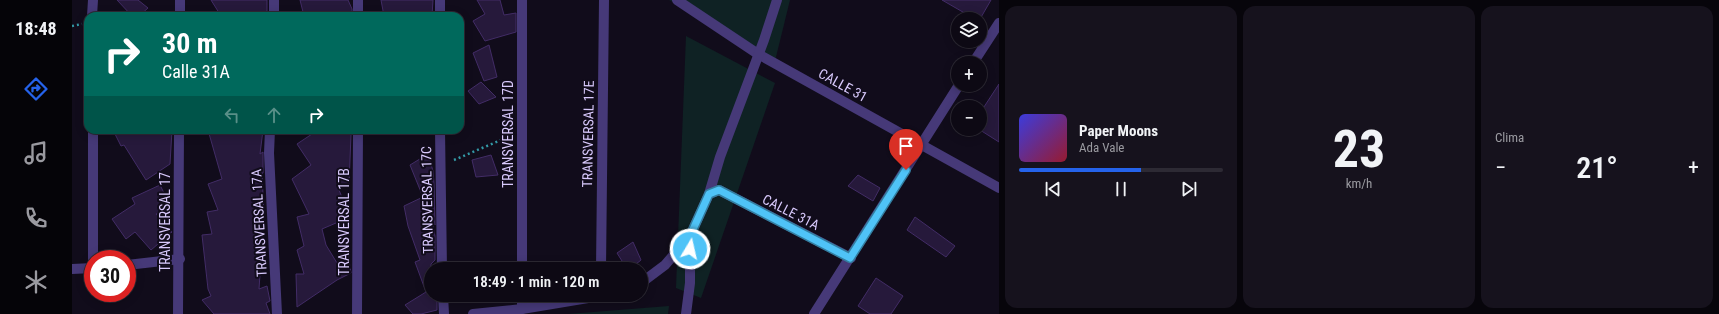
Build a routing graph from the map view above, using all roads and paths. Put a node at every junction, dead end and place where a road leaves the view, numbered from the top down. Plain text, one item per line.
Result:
1 (92, 0) edge
2 (180, 0) edge
3 (274, 0) edge
4 (358, 0) edge
5 (440, 0) edge
6 (522, 0) edge
7 (604, 0) edge
8 (677, 0) edge
9 (777, 0) edge
10 (92, 12) edge
11 (180, 12) edge
12 (274, 12) edge
13 (358, 12) edge
14 (440, 12) edge
15 (999, 23) edge
16 (758, 54) junction
17 (978, 56) edge
18 (955, 92) edge
19 (522, 131) junction
20 (93, 134) edge
21 (179, 134) edge
22 (270, 134) edge
23 (358, 134) edge
24 (440, 134) edge
25 (921, 145) junction
26 (440, 167) junction
27 (999, 188) edge
28 (709, 194) junction
29 (690, 236) junction
30 (93, 250) edge
31 (850, 258) junction
32 (180, 259) junction
33 (442, 262) edge
34 (522, 262) edge
35 (601, 262) edge
36 (136, 264) edge
37 (84, 268) edge
38 (72, 269) edge
39 (648, 278) edge
40 (443, 302) edge
41 (522, 302) edge
42 (566, 302) edge
43 (522, 309) junction
44 (686, 313) edge
45 (178, 314) edge
46 (277, 314) edge
47 (357, 314) edge
48 (444, 314) edge
49 (473, 314) edge
50 (814, 314) edge

1 - 10 street
2 - 11 street
3 - 12 street
4 - 13 street
5 - 14 street
6 - 19 street, TRANSVERSAL 17D
7 - 35 street, TRANSVERSAL 17E
8 - 16 street, CALLE 31
9 - 16 street
15 - 17 street
16 - 25 street, CALLE 31
16 - 28 street
18 - 25 street
19 - 26 path
19 - 34 street, TRANSVERSAL 17D
20 - 30 street
21 - 32 street, TRANSVERSAL 17
22 - 46 street, TRANSVERSAL 17A
23 - 47 street, TRANSVERSAL 17B
24 - 26 street, TRANSVERSAL 17C
25 - 27 street, CALLE 31
25 - 31 street
26 - 33 street, TRANSVERSAL 17C
28 - 29 street
28 - 31 street, CALLE 31A
29 - 39 street
29 - 44 street
31 - 50 street
32 - 36 street
32 - 45 street, TRANSVERSAL 17
37 - 38 street
40 - 48 street
41 - 43 street
42 - 43 street
43 - 49 street

